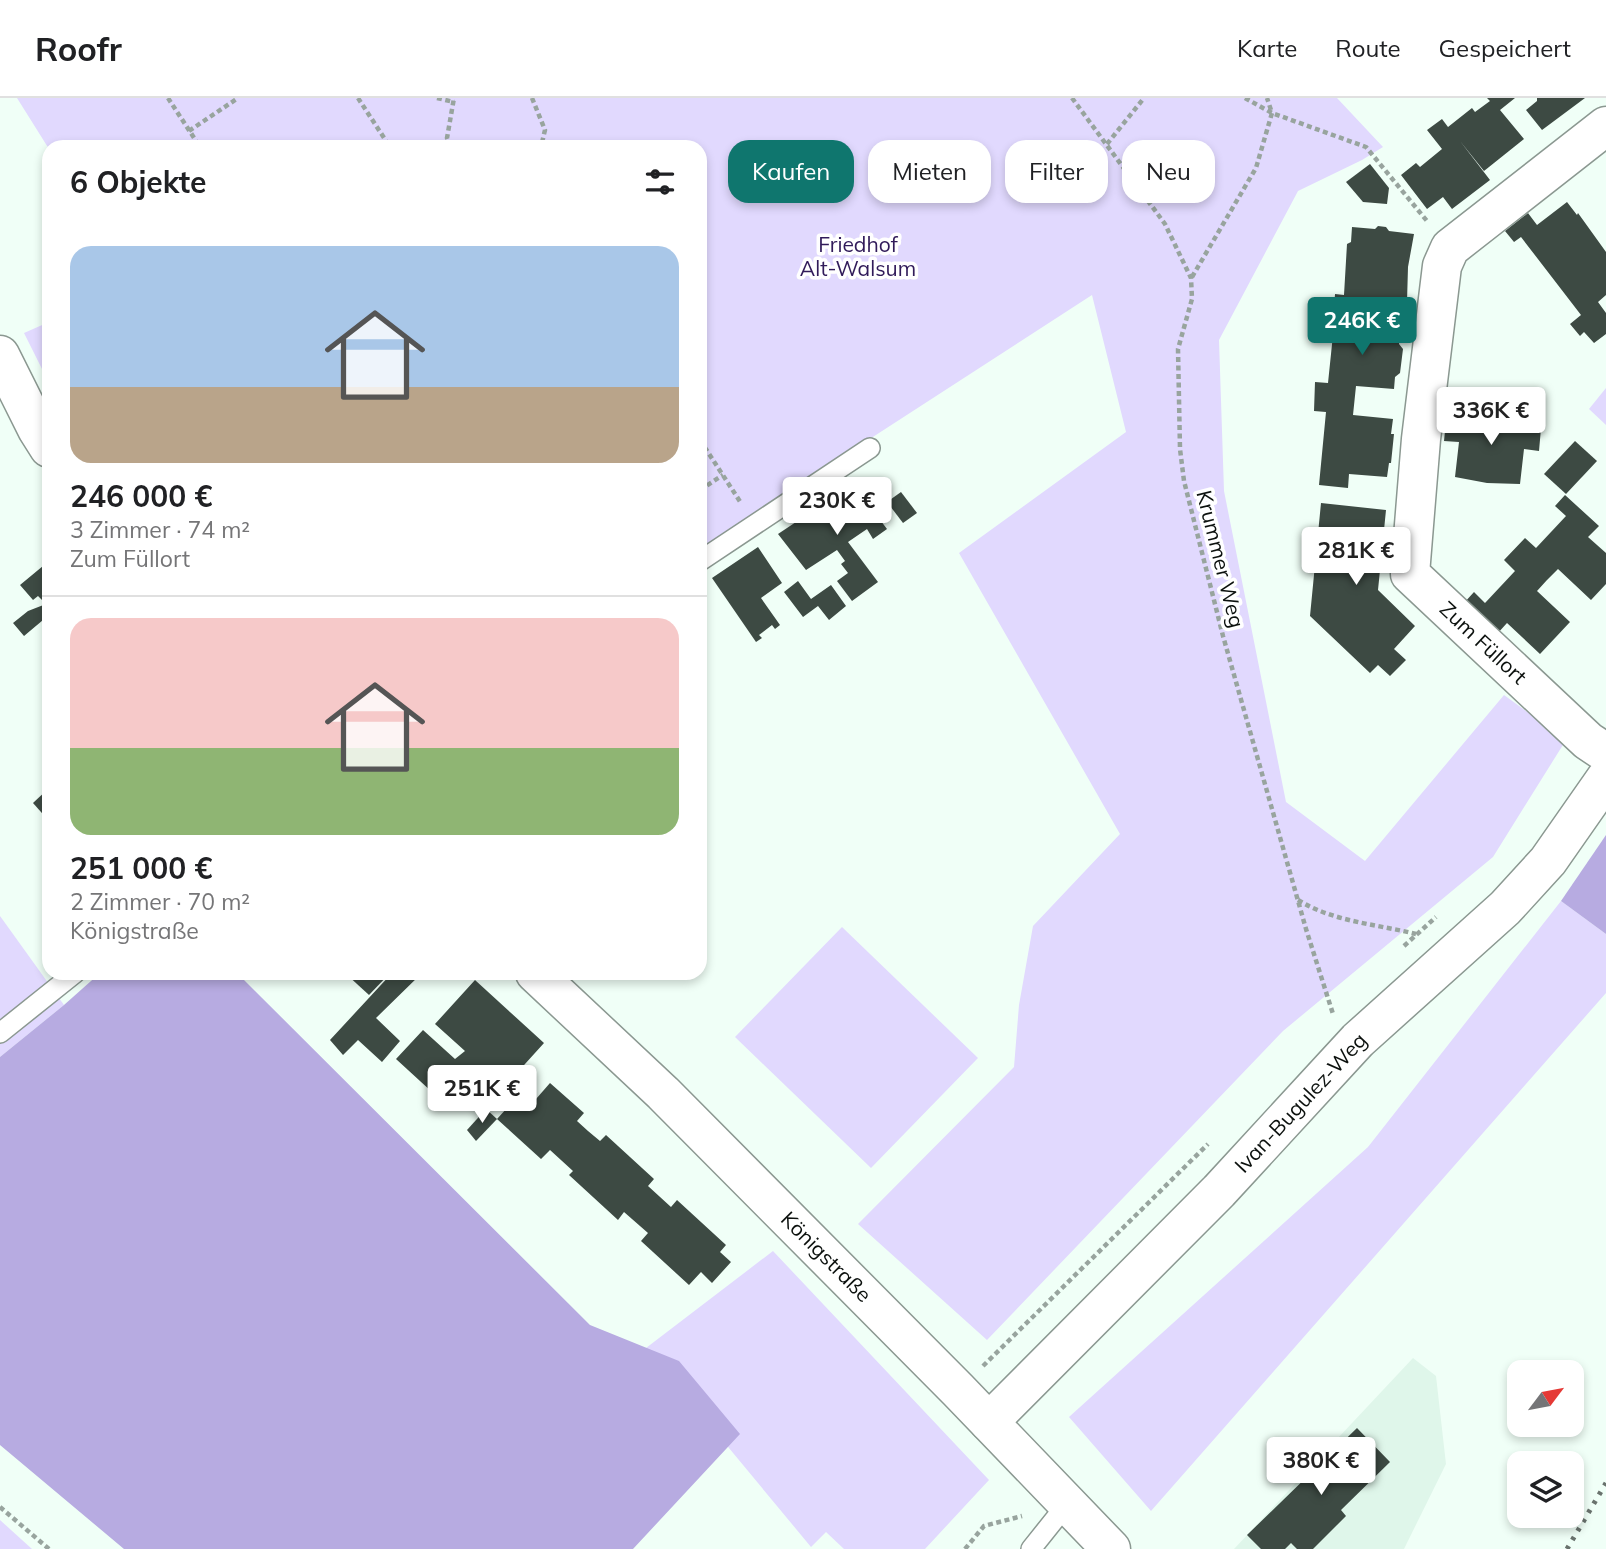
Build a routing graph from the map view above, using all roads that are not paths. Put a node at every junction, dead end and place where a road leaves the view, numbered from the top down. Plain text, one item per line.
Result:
1 (1606, 127) edge
2 (0, 355) edge
3 (42, 437) edge
4 (870, 448) dead end
5 (707, 556) edge
6 (1606, 753) edge
7 (1606, 778) edge
8 (66, 980) edge
9 (542, 980) edge
10 (0, 1033) edge
11 (989, 1422) junction
12 (1067, 1504) junction
13 (1031, 1549) edge
14 (1111, 1549) edge

1 - 6 street, Zum Füllort
2 - 3 street
4 - 5 lane
7 - 11 street, Ivan-Bugulez-Weg
8 - 10 lane
9 - 11 street, Königstraße
11 - 12 street, Königstraße
12 - 13 lane
12 - 14 street, Königstraße

